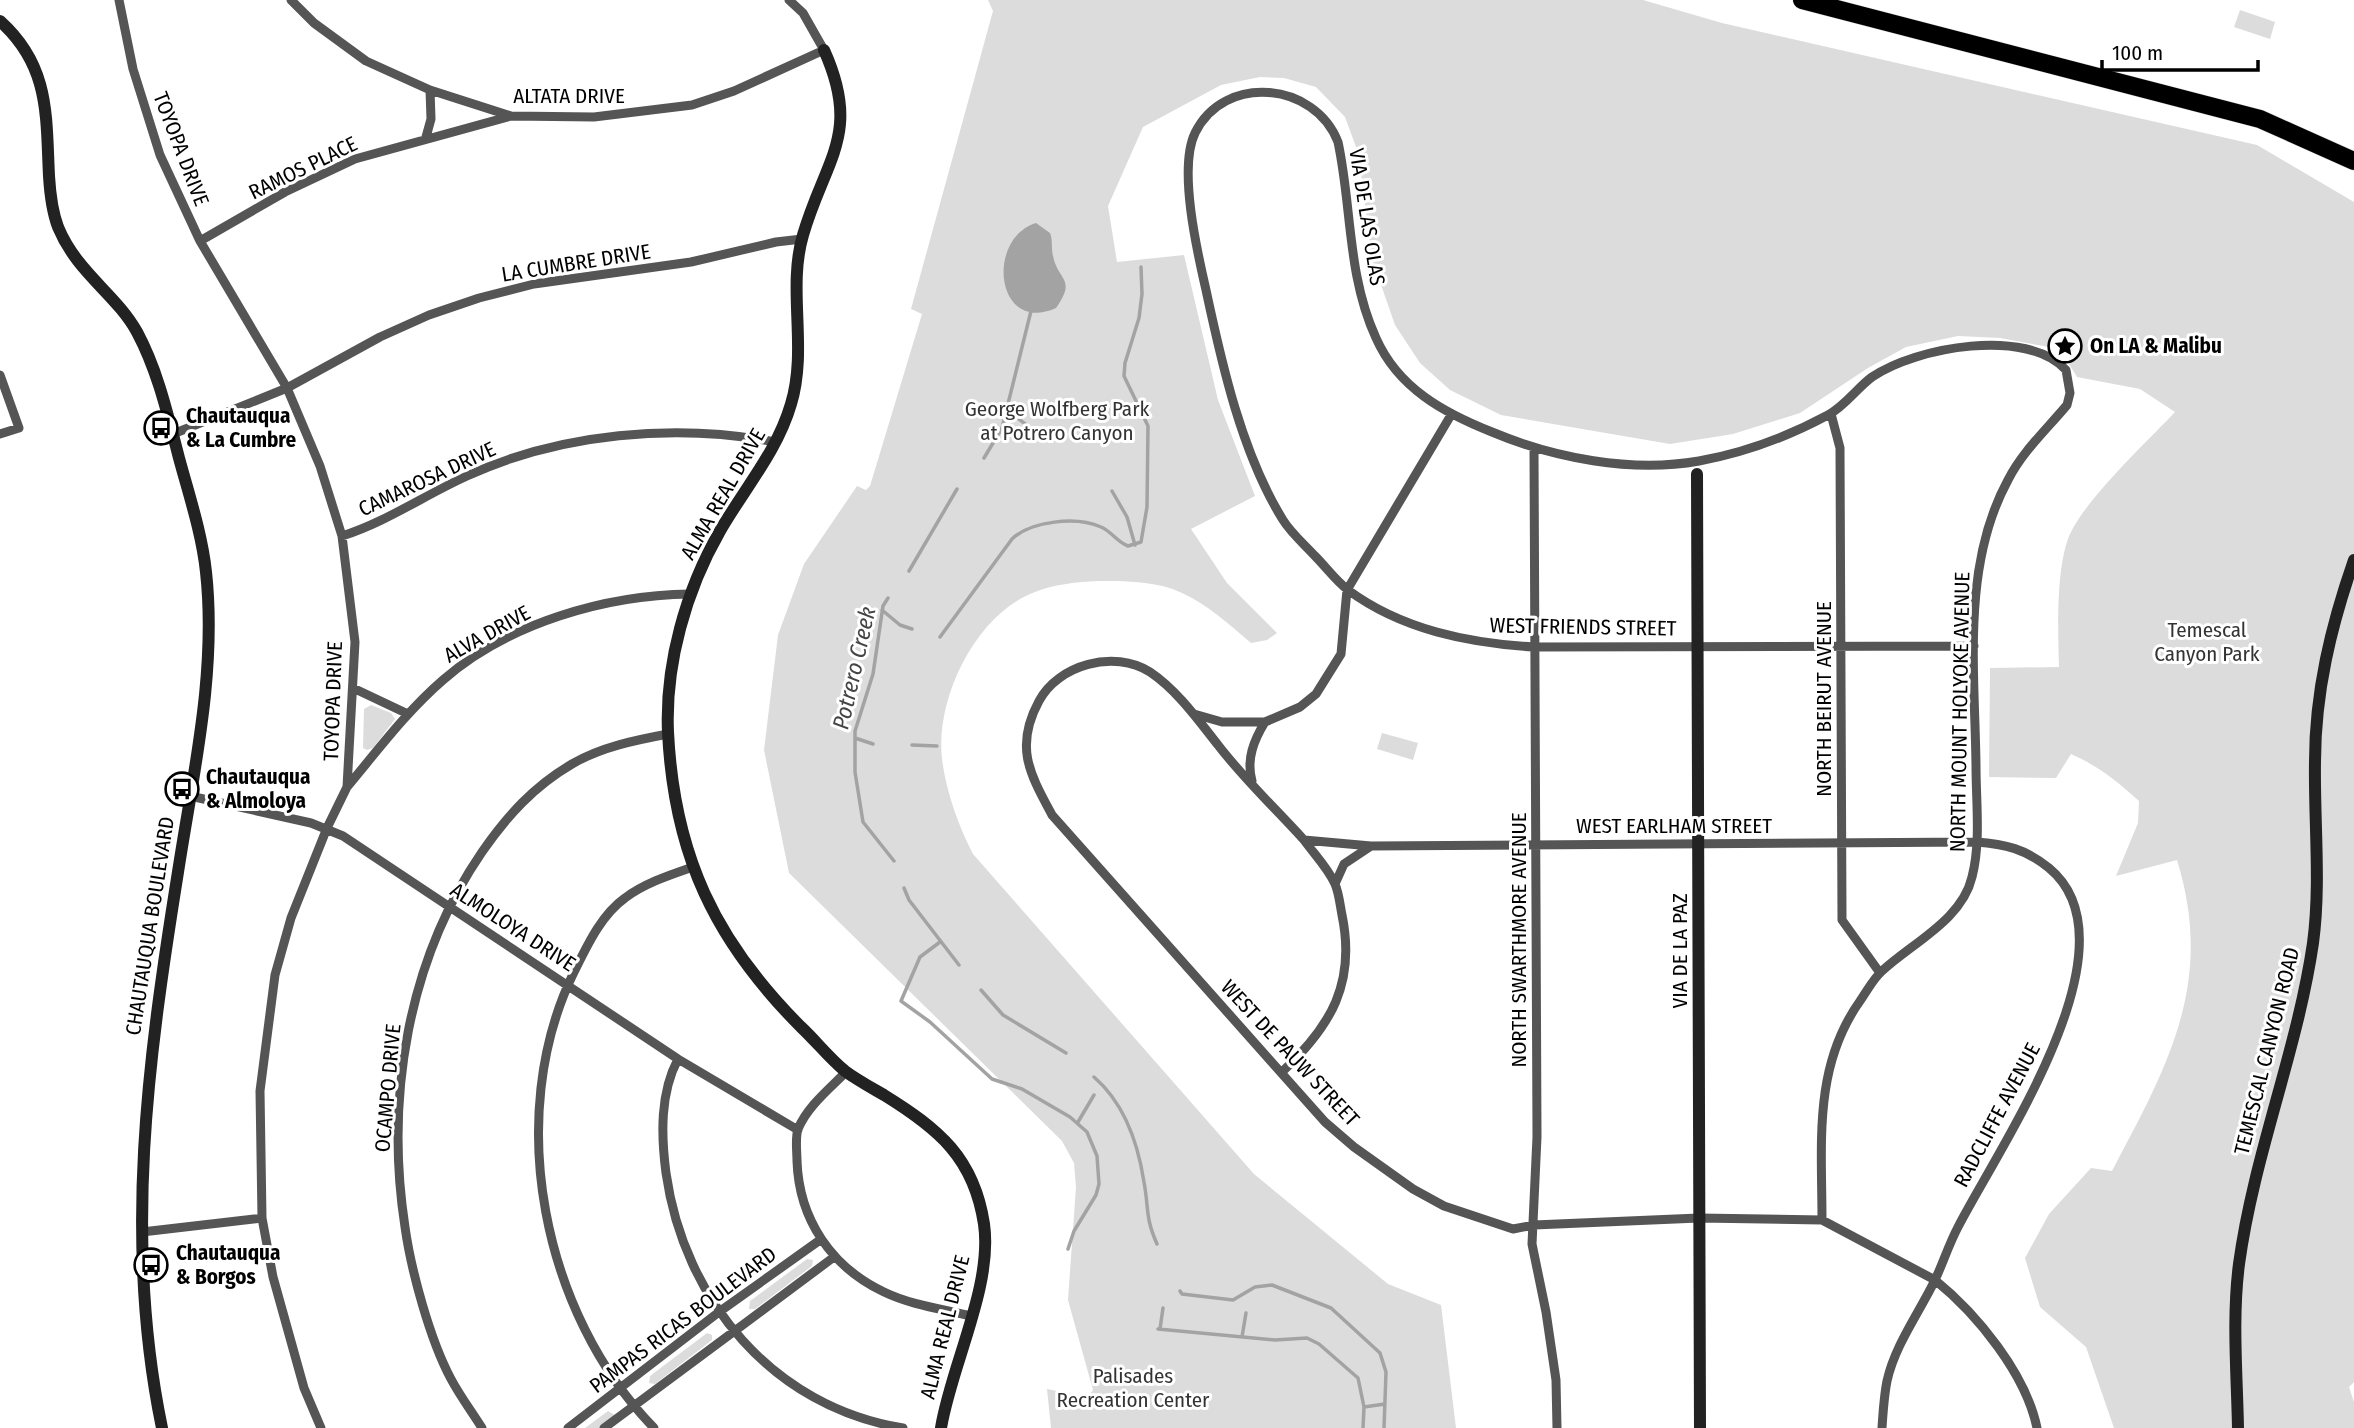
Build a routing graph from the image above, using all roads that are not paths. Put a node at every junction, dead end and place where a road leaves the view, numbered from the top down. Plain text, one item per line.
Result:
1 (119, 0) edge
2 (291, 0) edge
3 (789, 0) edge
4 (1802, 0) edge
5 (0, 21) edge
6 (824, 50) junction
7 (430, 90) junction
8 (1246, 93) joint
9 (511, 116) junction
10 (426, 137) junction
11 (2354, 161) edge
12 (802, 239) junction
13 (200, 241) junction
14 (2047, 354) joint
15 (0, 375) edge
16 (287, 388) junction
17 (1831, 414) junction
18 (1451, 415) junction
19 (0, 434) edge
20 (173, 434) junction
21 (775, 442) junction
22 (1534, 449) junction
23 (1697, 474) dead end
24 (342, 536) junction
25 (2354, 560) edge
26 (1348, 590) junction
27 (690, 594) junction
28 (1696, 645) junction
29 (1842, 645) junction
30 (1974, 646) junction
31 (1533, 648) junction
32 (353, 688) junction
33 (1193, 713) junction
34 (408, 714) junction
35 (1264, 725) junction
36 (668, 734) junction
37 (1252, 783) junction
38 (347, 787) junction
39 (190, 796) junction
40 (327, 828) junction
41 (1304, 840) junction
42 (1976, 842) junction
43 (1536, 844) junction
44 (1699, 844) junction
45 (1841, 844) junction
46 (1371, 846) junction
47 (692, 867) junction
48 (1335, 884) junction
49 (449, 905) junction
50 (1880, 973) junction
51 (568, 984) junction
52 (678, 1059) junction
53 (1283, 1071) junction
54 (846, 1072) junction
55 (798, 1130) junction
56 (262, 1218) junction
57 (1699, 1218) junction
58 (1822, 1220) junction
59 (1534, 1224) junction
60 (1513, 1229) junction
61 (142, 1232) junction
62 (820, 1240) junction
63 (1532, 1244) junction
64 (834, 1257) junction
65 (1935, 1280) junction
66 (719, 1312) junction
67 (971, 1316) junction
68 (733, 1331) junction
69 (621, 1387) junction
70 (635, 1404) junction
71 (162, 1428) edge
72 (321, 1428) edge
73 (482, 1428) edge
74 (568, 1428) edge
75 (604, 1428) edge
76 (654, 1428) edge
77 (903, 1428) edge
78 (941, 1428) edge
79 (1557, 1428) edge
80 (1700, 1428) edge
81 (1882, 1428) edge
82 (2037, 1428) edge
83 (2238, 1428) edge

1 - 13 street, TOYOPA DRIVE
2 - 7 street, ALTATA DRIVE
3 - 6 street
4 - 11 highway
5 - 20 street, CHAUTAUQUA BOULEVARD
6 - 9 street, ALTATA DRIVE
6 - 12 street, ALMA REAL DRIVE
7 - 9 street, ALTATA DRIVE
7 - 10 street
8 - 18 street, VIA DE LAS OLAS
8 - 26 street, WEST FRIENDS STREET
9 - 10 street, RAMOS PLACE
10 - 13 street, RAMOS PLACE
12 - 16 street, LA CUMBRE DRIVE
12 - 21 street, ALMA REAL DRIVE
13 - 16 street, TOYOPA DRIVE
14 - 17 street, VIA DE LAS OLAS
14 - 30 street, NORTH MOUNT HOLYOKE AVENUE
15 - 19 street
16 - 20 street, LA CUMBRE DRIVE
16 - 24 street, TOYOPA DRIVE
17 - 22 street, VIA DE LAS OLAS
17 - 29 street, NORTH BEIRUT AVENUE
18 - 22 street, VIA DE LAS OLAS
18 - 26 street
20 - 39 street, CHAUTAUQUA BOULEVARD
21 - 24 street, CAMAROSA DRIVE
21 - 27 street, ALMA REAL DRIVE
22 - 31 street, NORTH SWARTHMORE AVENUE
23 - 28 street, VIA DE LA PAZ
24 - 32 street, TOYOPA DRIVE
25 - 83 street, TEMESCAL CANYON ROAD
26 - 31 street, WEST FRIENDS STREET
26 - 35 street
27 - 34 street, ALVA DRIVE
27 - 36 street, ALMA REAL DRIVE
28 - 29 street, WEST FRIENDS STREET
28 - 31 street, WEST FRIENDS STREET
28 - 44 street, VIA DE LA PAZ
29 - 30 street, WEST FRIENDS STREET
29 - 45 street, NORTH BEIRUT AVENUE
30 - 42 street, NORTH MOUNT HOLYOKE AVENUE
31 - 43 street, NORTH SWARTHMORE AVENUE
32 - 34 street
32 - 38 street, TOYOPA DRIVE
33 - 35 street
33 - 37 street
33 - 53 street, WEST DE PAUW STREET
34 - 38 street, ALVA DRIVE
35 - 37 street
36 - 47 street, ALMA REAL DRIVE
36 - 49 street, OCAMPO DRIVE
37 - 41 street
38 - 40 street, TOYOPA DRIVE
39 - 40 street, ALMOLOYA DRIVE
39 - 61 street, CHAUTAUQUA BOULEVARD
40 - 49 street, ALMOLOYA DRIVE
40 - 56 street, TOYOPA DRIVE
41 - 46 street, WEST EARLHAM STREET
41 - 48 street
42 - 45 street, WEST EARLHAM STREET
42 - 50 street, NORTH MOUNT HOLYOKE AVENUE
42 - 65 street, RADCLIFFE AVENUE
43 - 44 street, WEST EARLHAM STREET
43 - 46 street, WEST EARLHAM STREET
43 - 59 street, NORTH SWARTHMORE AVENUE
44 - 45 street, WEST EARLHAM STREET
44 - 57 street, VIA DE LA PAZ
45 - 50 street, NORTH BEIRUT AVENUE
46 - 48 street
47 - 51 street
47 - 54 street, ALMA REAL DRIVE
48 - 53 street
49 - 51 street, ALMOLOYA DRIVE
49 - 73 street, OCAMPO DRIVE
50 - 58 street, NORTH MOUNT HOLYOKE AVENUE
51 - 52 street, ALMOLOYA DRIVE
51 - 69 street
52 - 55 street, ALMOLOYA DRIVE
52 - 66 street
53 - 60 street, WEST DE PAUW STREET
54 - 55 street
54 - 67 street, ALMA REAL DRIVE
55 - 62 street
56 - 61 street
56 - 72 street, TOYOPA DRIVE
57 - 58 street
57 - 59 street
57 - 80 street, VIA DE LA PAZ
58 - 65 street
59 - 60 street
59 - 63 street, NORTH SWARTHMORE AVENUE
60 - 63 street
61 - 71 street, CHAUTAUQUA BOULEVARD
62 - 64 street
62 - 66 street, PAMPAS RICAS BOULEVARD
63 - 79 street, NORTH SWARTHMORE AVENUE
64 - 67 street
64 - 68 street, PAMPAS RICAS BOULEVARD
65 - 81 street, RADCLIFFE AVENUE
65 - 82 street
66 - 68 street
66 - 69 street, PAMPAS RICAS BOULEVARD
67 - 78 street, ALMA REAL DRIVE
68 - 70 street, PAMPAS RICAS BOULEVARD
68 - 77 street
69 - 70 street
69 - 74 street, PAMPAS RICAS BOULEVARD
70 - 75 street, PAMPAS RICAS BOULEVARD
70 - 76 street

